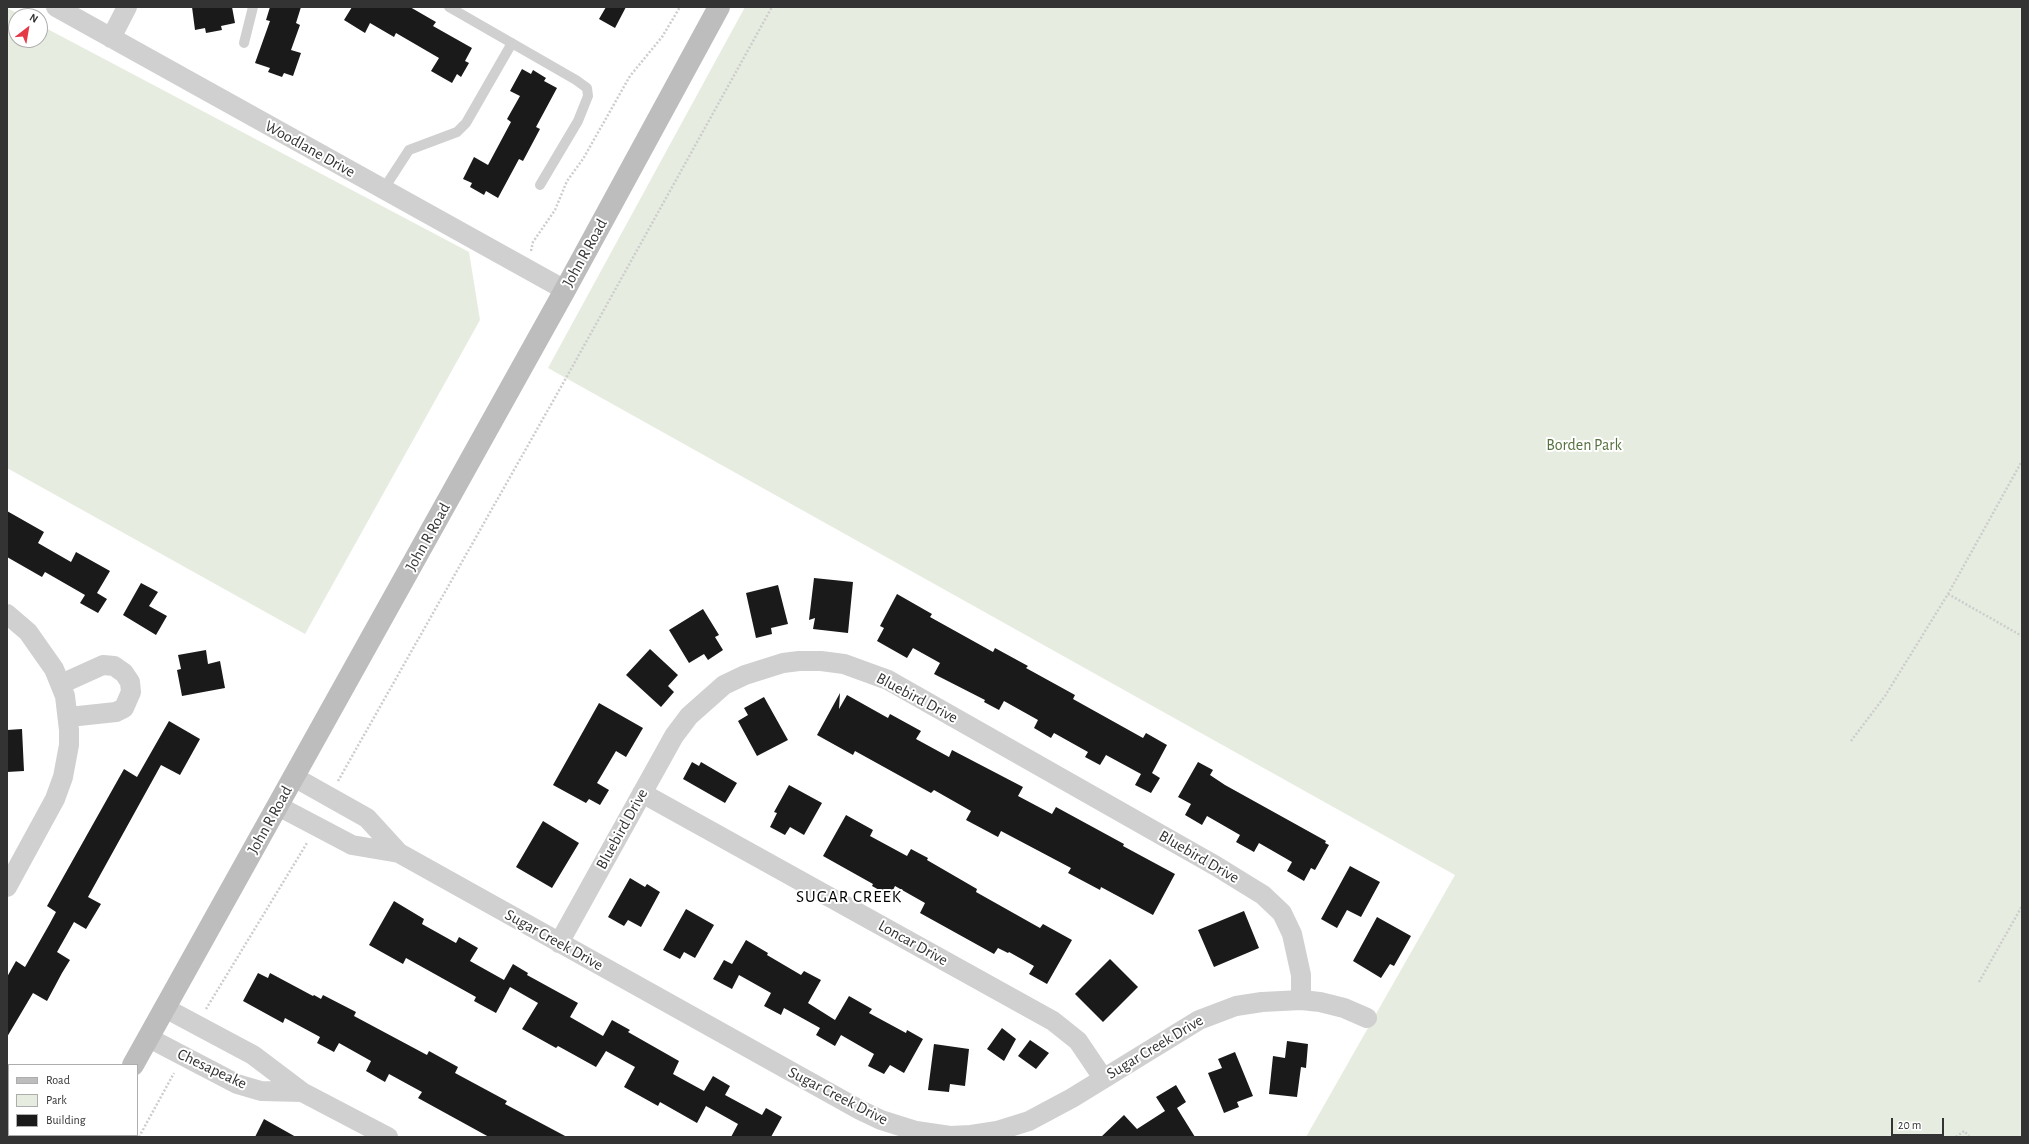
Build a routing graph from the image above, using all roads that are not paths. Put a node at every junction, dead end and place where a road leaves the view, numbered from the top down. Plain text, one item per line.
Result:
1 (56, 7) edge
2 (126, 7) edge
3 (253, 7) edge
4 (449, 7) edge
5 (720, 7) edge
6 (111, 38) junction
7 (244, 43) dead end
8 (512, 43) junction
9 (540, 184) dead end
10 (383, 190) junction
11 (565, 290) junction
12 (7, 614) edge
13 (61, 684) junction
14 (69, 717) junction
15 (294, 777) junction
16 (642, 793) junction
17 (278, 806) junction
18 (399, 853) junction
19 (7, 887) edge
20 (559, 943) junction
21 (1301, 1000) junction
22 (165, 1008) junction
23 (1367, 1018) dead end
24 (149, 1038) junction
25 (134, 1064) edge
26 (1103, 1078) junction
27 (302, 1092) junction
28 (388, 1137) edge

1 - 6 street, Woodlane Drive
2 - 6 street
3 - 7 lane
4 - 8 lane
5 - 11 main road, John R Road
6 - 10 street, Woodlane Drive
8 - 9 lane
8 - 10 lane
10 - 11 street, Woodlane Drive
11 - 15 main road, John R Road
12 - 13 street
13 - 14 street
13 - 14 street
14 - 19 street
15 - 17 main road, John R Road
15 - 18 street, Sugar Creek Drive
16 - 20 street, Bluebird Drive
16 - 21 street, Bluebird Drive
16 - 26 street, Loncar Drive
17 - 18 street, Sugar Creek Drive
17 - 22 main road, John R Road
18 - 20 street, Sugar Creek Drive
20 - 26 street, Sugar Creek Drive
21 - 23 street, Sugar Creek Drive
21 - 26 street, Sugar Creek Drive
22 - 24 main road, John R Road
22 - 27 street, Chesapeake
24 - 25 main road, John R Road
24 - 27 street, Chesapeake
27 - 28 street, Chesapeake

